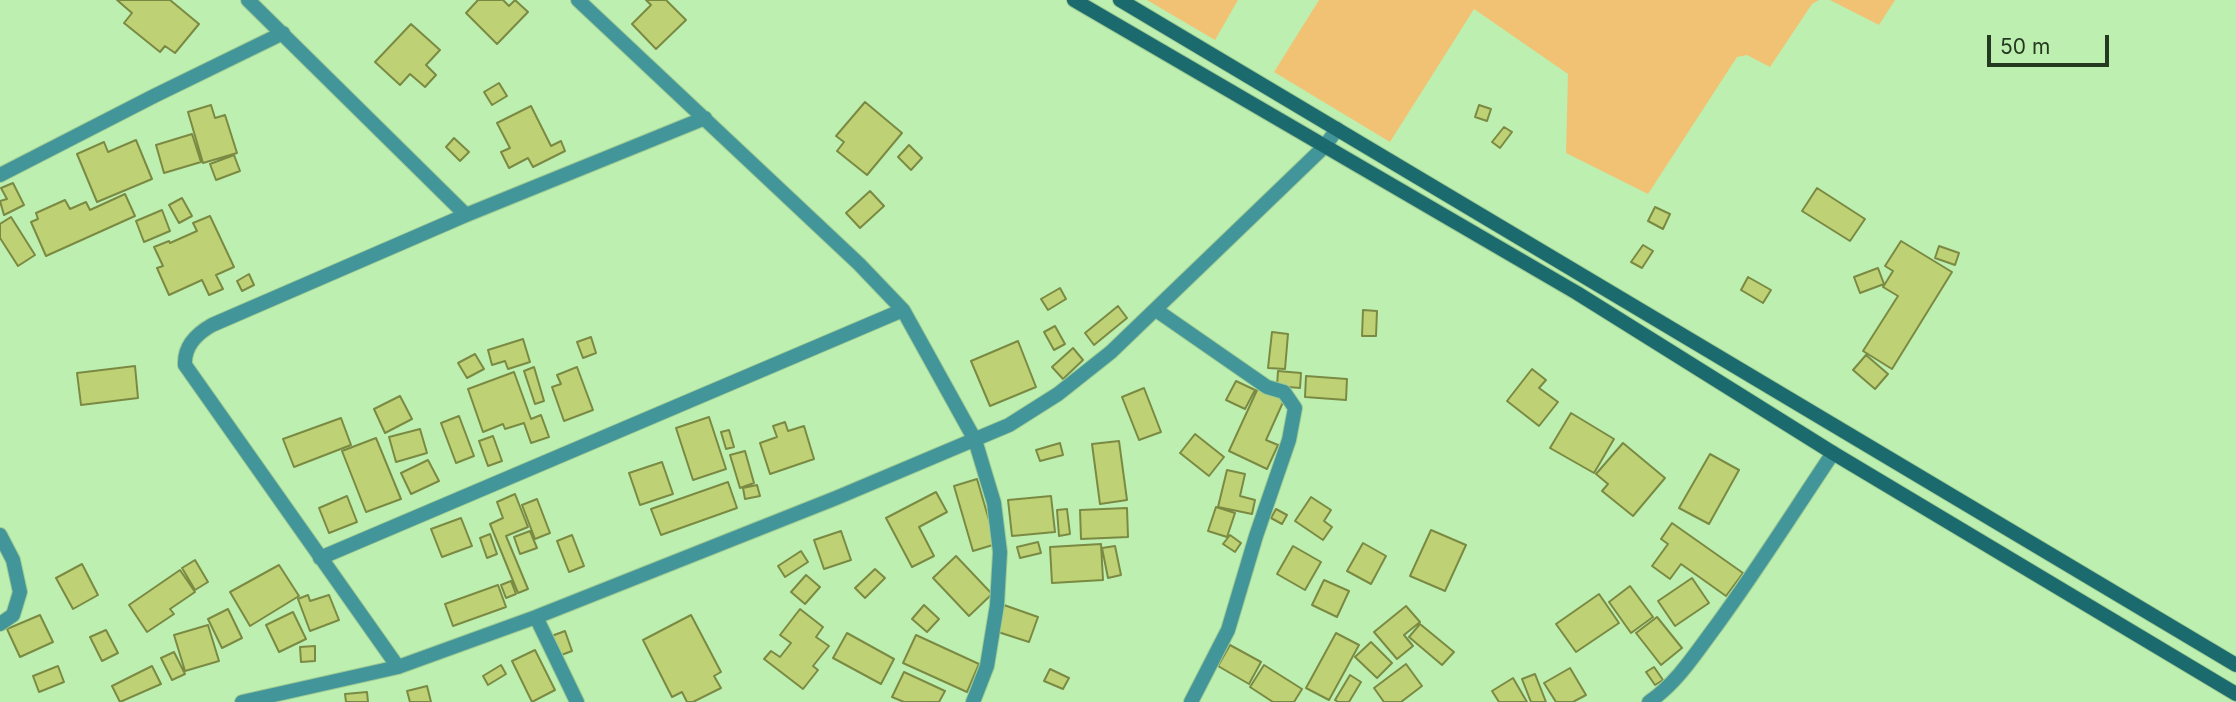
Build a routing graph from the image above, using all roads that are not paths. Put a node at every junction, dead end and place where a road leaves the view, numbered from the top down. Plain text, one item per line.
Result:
1 (248, 0) edge
2 (578, 0) edge
3 (1074, 0) edge
4 (1120, 0) edge
5 (283, 33) junction
6 (705, 118) junction
7 (1337, 129) junction
8 (1325, 146) junction
9 (0, 175) edge
10 (466, 215) junction
11 (903, 310) junction
12 (1156, 310) junction
13 (975, 440) junction
14 (1833, 453) junction
15 (0, 535) edge
16 (320, 558) junction
17 (536, 617) junction
18 (0, 624) edge
19 (2236, 665) edge
20 (398, 667) junction
21 (2236, 694) edge
22 (1670, 696) edge
23 (242, 702) edge
24 (577, 702) edge
25 (973, 702) edge
26 (1191, 702) edge
27 (1649, 702) edge

1 - 5 street
2 - 6 street
3 - 8 main road
4 - 7 main road
5 - 9 street
5 - 10 street
6 - 10 street
6 - 11 street
7 - 8 street
7 - 19 main road
8 - 12 street
8 - 14 main road
10 - 16 street
11 - 13 street
11 - 16 street
12 - 13 street
12 - 26 street
13 - 17 street
13 - 25 street
14 - 21 main road
14 - 22 street
15 - 18 street
16 - 20 street
17 - 20 street
17 - 24 street
20 - 23 street
22 - 27 street

